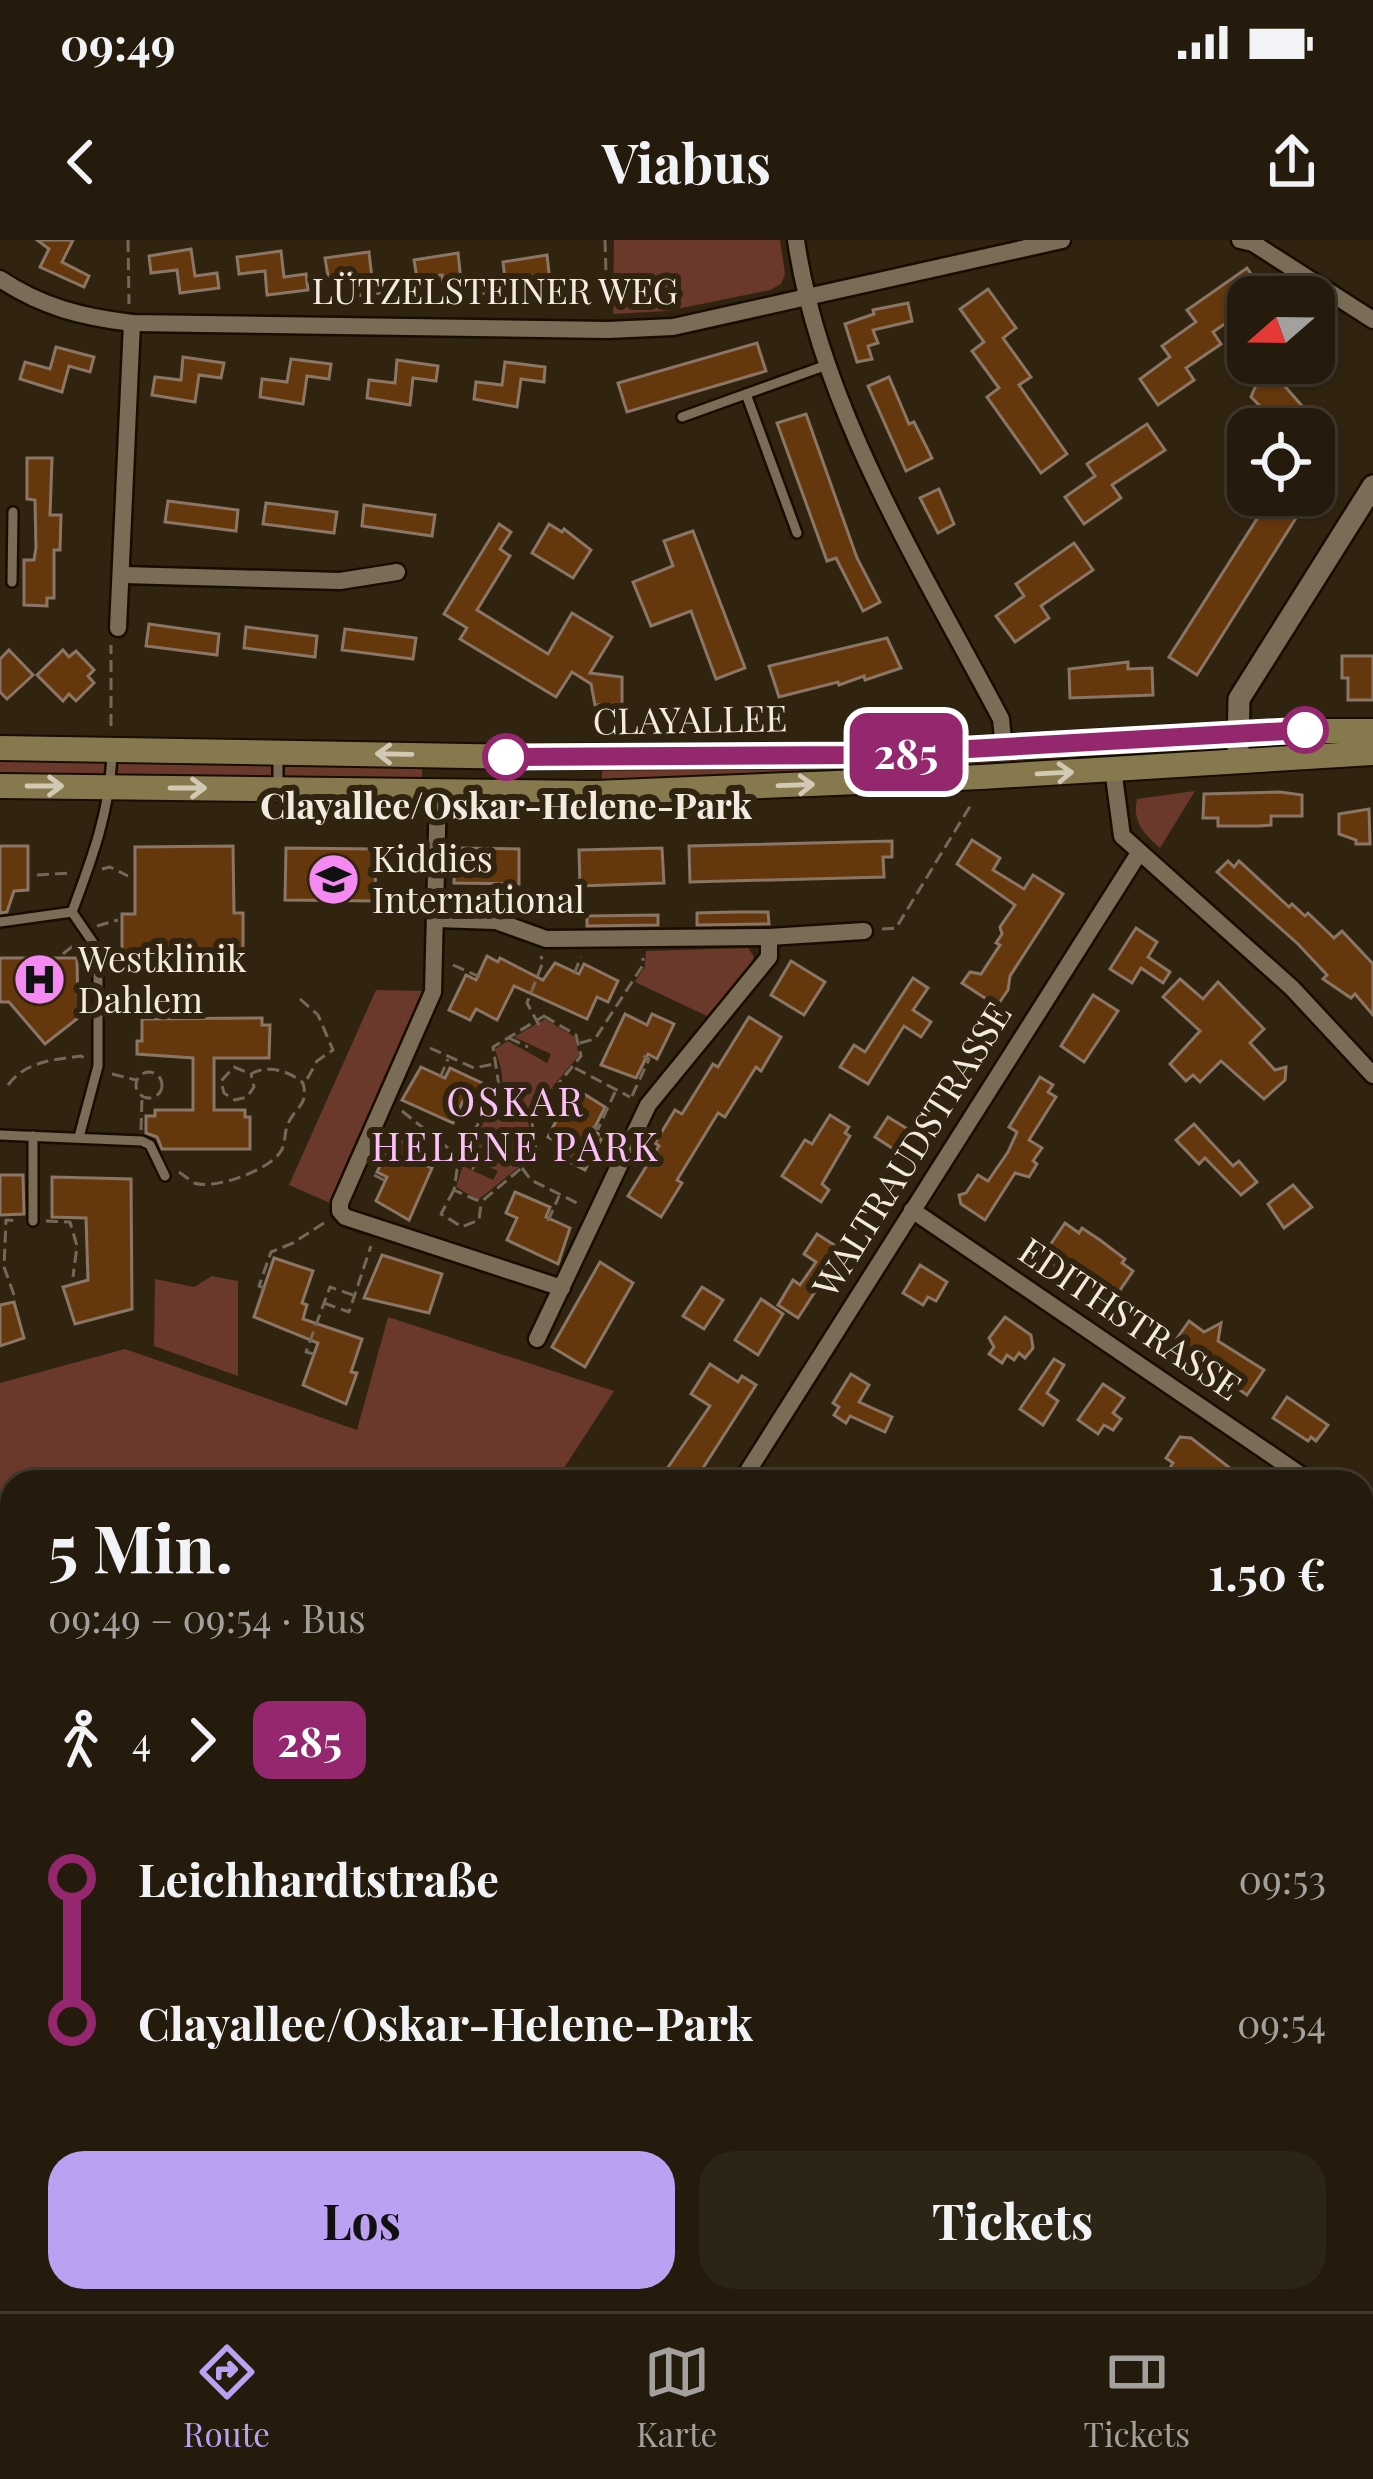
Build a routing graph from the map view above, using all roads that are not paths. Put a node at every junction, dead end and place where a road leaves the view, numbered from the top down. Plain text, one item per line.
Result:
1 (796, 240) edge
2 (1062, 240) edge
3 (1240, 240) edge
4 (0, 280) edge
5 (807, 299) junction
6 (130, 317) junction
7 (1373, 320) edge
8 (827, 365) junction
9 (746, 394) junction
10 (682, 417) dead end
11 (1373, 486) edge
12 (13, 512) dead end
13 (6, 529) edge
14 (797, 533) dead end
15 (397, 572) dead end
16 (123, 574) junction
17 (12, 582) dead end
18 (118, 628) road end
19 (1373, 731) edge
20 (1238, 734) junction
21 (111, 737) junction
22 (1124, 741) junction
23 (0, 748) edge
24 (1004, 748) junction
25 (278, 752) junction
26 (1373, 753) edge
27 (439, 755) junction
28 (1238, 762) junction
29 (1119, 769) junction
30 (0, 786) edge
31 (111, 788) junction
32 (278, 789) junction
33 (438, 792) junction
34 (1139, 854) junction
35 (72, 912) junction
36 (436, 919) junction
37 (0, 922) edge
38 (864, 931) road end
39 (770, 937) junction
40 (1373, 1076) edge
41 (0, 1135) edge
42 (33, 1136) junction
43 (80, 1137) junction
44 (165, 1176) dead end
45 (912, 1210) junction
46 (33, 1221) road end
47 (562, 1288) junction
48 (537, 1340) dead end
49 (748, 1470) edge
50 (1293, 1470) edge

1 - 5 street
2 - 5 street, LÜTZELSTEINER WEG
3 - 7 street
4 - 6 street, LÜTZELSTEINER WEG
5 - 6 street, LÜTZELSTEINER WEG
5 - 8 street
6 - 16 street
8 - 9 lane
8 - 24 street
9 - 10 lane
9 - 14 lane
11 - 20 street
12 - 13 lane
13 - 17 lane
15 - 16 street
16 - 18 street
19 - 20 main road, CLAYALLEE
20 - 22 main road, CLAYALLEE
20 - 28 street
21 - 23 main road, CLAYALLEE
21 - 25 main road, CLAYALLEE
21 - 31 lane
22 - 24 main road, CLAYALLEE
22 - 29 lane
24 - 27 main road, CLAYALLEE
27 -> 25 main road, CLAYALLEE
25 - 32 lane
26 - 28 main road, CLAYALLEE
27 - 33 lane
28 - 29 main road, CLAYALLEE
33 -> 29 main road, CLAYALLEE
29 - 34 street
30 -> 31 main road, CLAYALLEE
31 -> 32 main road, CLAYALLEE
31 - 35 lane
32 - 33 main road, CLAYALLEE
33 - 36 street
34 - 40 street
34 - 45 street, WALTRAUDSTRASSE
35 - 37 lane
35 - 43 lane
36 - 39 street
36 - 47 street
38 - 39 street
39 - 47 street
41 - 42 lane
42 - 43 lane
42 - 46 lane
43 - 44 lane
45 - 49 street, WALTRAUDSTRASSE
45 - 50 street, EDITHSTRASSE
47 - 48 street

